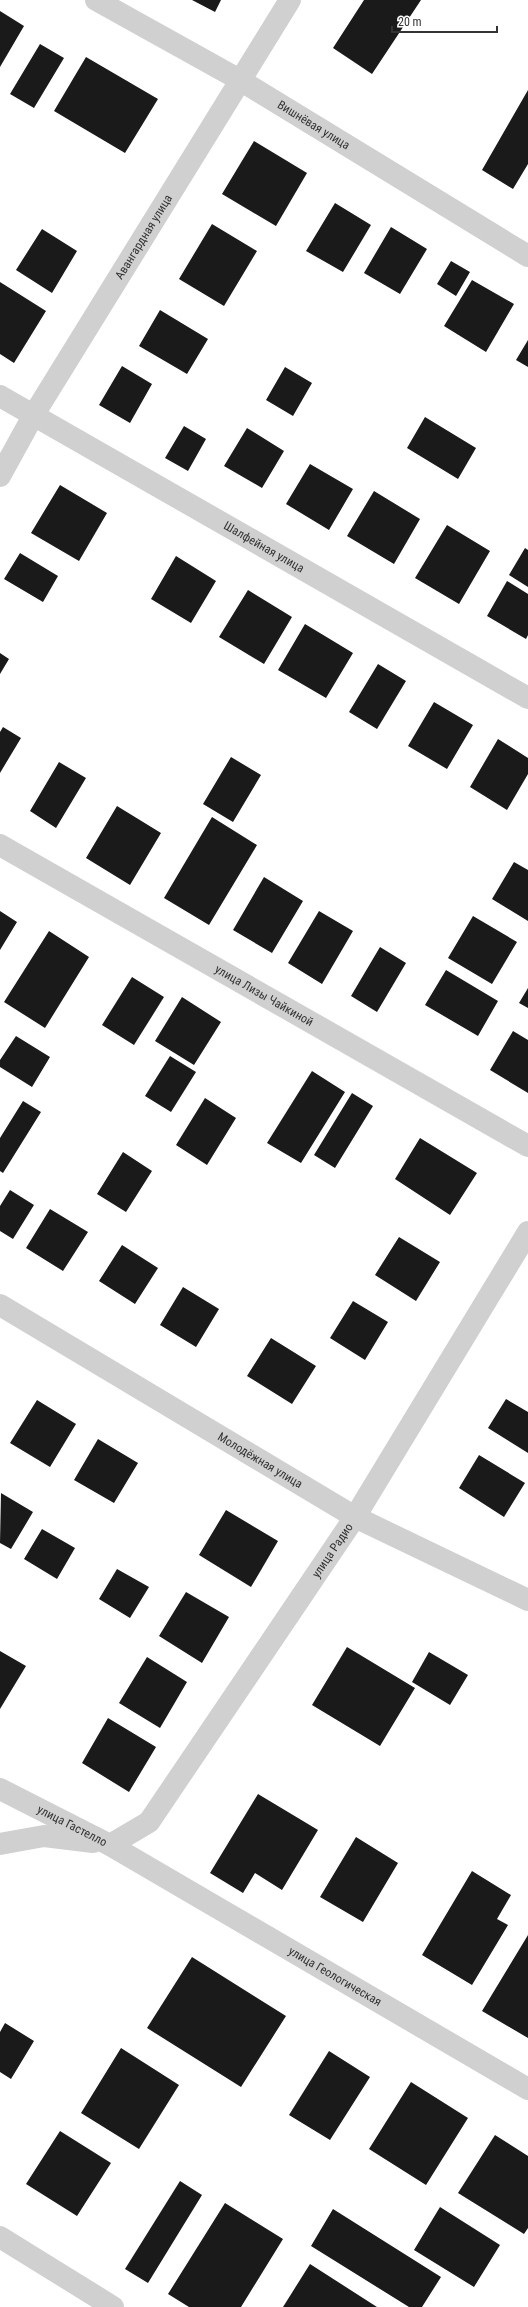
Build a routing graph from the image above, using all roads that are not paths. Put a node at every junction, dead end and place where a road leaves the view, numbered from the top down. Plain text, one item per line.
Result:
1 (96, 0) edge
2 (290, 0) edge
3 (240, 80) junction
4 (528, 256) edge
5 (0, 396) edge
6 (33, 416) junction
7 (0, 476) edge
8 (528, 698) edge
9 (0, 845) edge
10 (528, 1146) edge
11 (528, 1232) edge
12 (0, 1305) edge
13 (355, 1517) junction
14 (528, 1600) edge
15 (0, 1789) edge
16 (0, 1844) edge
17 (110, 1845) junction
18 (143, 1864) joint
19 (528, 2089) edge
20 (0, 2237) edge
21 (113, 2307) edge

1 - 3 street, Вишнёвая улица
2 - 3 street, Авангардная улица
3 - 4 street, Вишнёвая улица
3 - 6 street, Авангардная улица
5 - 6 street, Шалфейная улица
6 - 7 street, Авангардная улица
6 - 8 street, Шалфейная улица
9 - 10 street, улица Лизы Чайкиной
11 - 13 street, улица Радио
12 - 13 street, Молодёжная улица
13 - 14 street, Молодёжная улица
13 - 17 street, улица Радио
15 - 17 street, улица Гастелло
16 - 17 street
17 - 18 street, улица Гастелло
18 - 19 street, улица Геологическая
20 - 21 street

